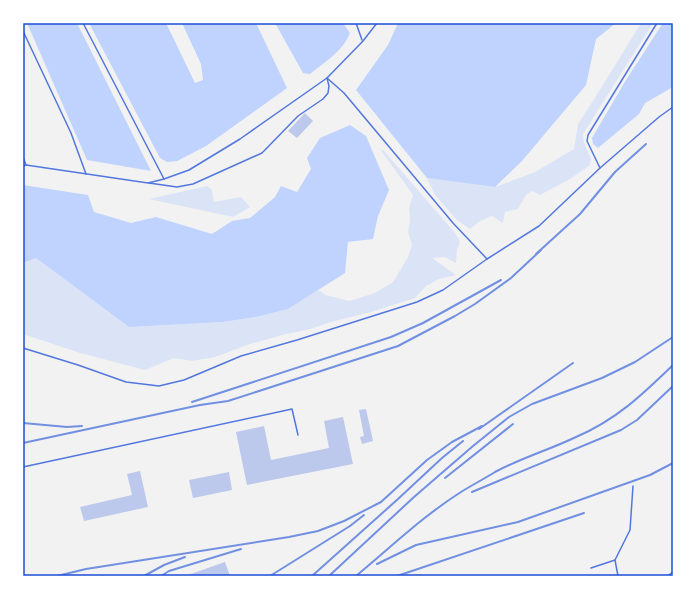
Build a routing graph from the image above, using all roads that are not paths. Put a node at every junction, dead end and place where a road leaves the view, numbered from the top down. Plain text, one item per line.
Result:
1 (83, 23) edge
2 (356, 23) edge
3 (377, 23) edge
4 (657, 23) edge
5 (23, 31) edge
6 (363, 41) junction
7 (327, 78) junction
8 (673, 107) edge
9 (23, 157) edge
10 (26, 165) junction
11 (23, 166) edge
12 (600, 168) junction
13 (86, 174) junction
14 (164, 179) junction
15 (148, 183) junction
16 (487, 258) junction
17 (23, 348) edge
18 (298, 436) dead end
19 (23, 467) edge
20 (633, 486) dead end
21 (615, 560) junction
22 (591, 568) dead end
23 (618, 576) edge

1 - 14 lane
2 - 6 lane
3 - 6 lane
4 - 12 lane
5 - 13 lane
6 - 7 lane
7 - 14 lane
7 - 15 lane
7 - 16 lane
8 - 12 lane
9 - 10 lane
10 - 11 lane
10 - 13 lane
12 - 16 lane
13 - 15 lane
14 - 15 lane
16 - 17 lane
18 - 19 lane
20 - 21 lane
21 - 22 lane
21 - 23 lane

